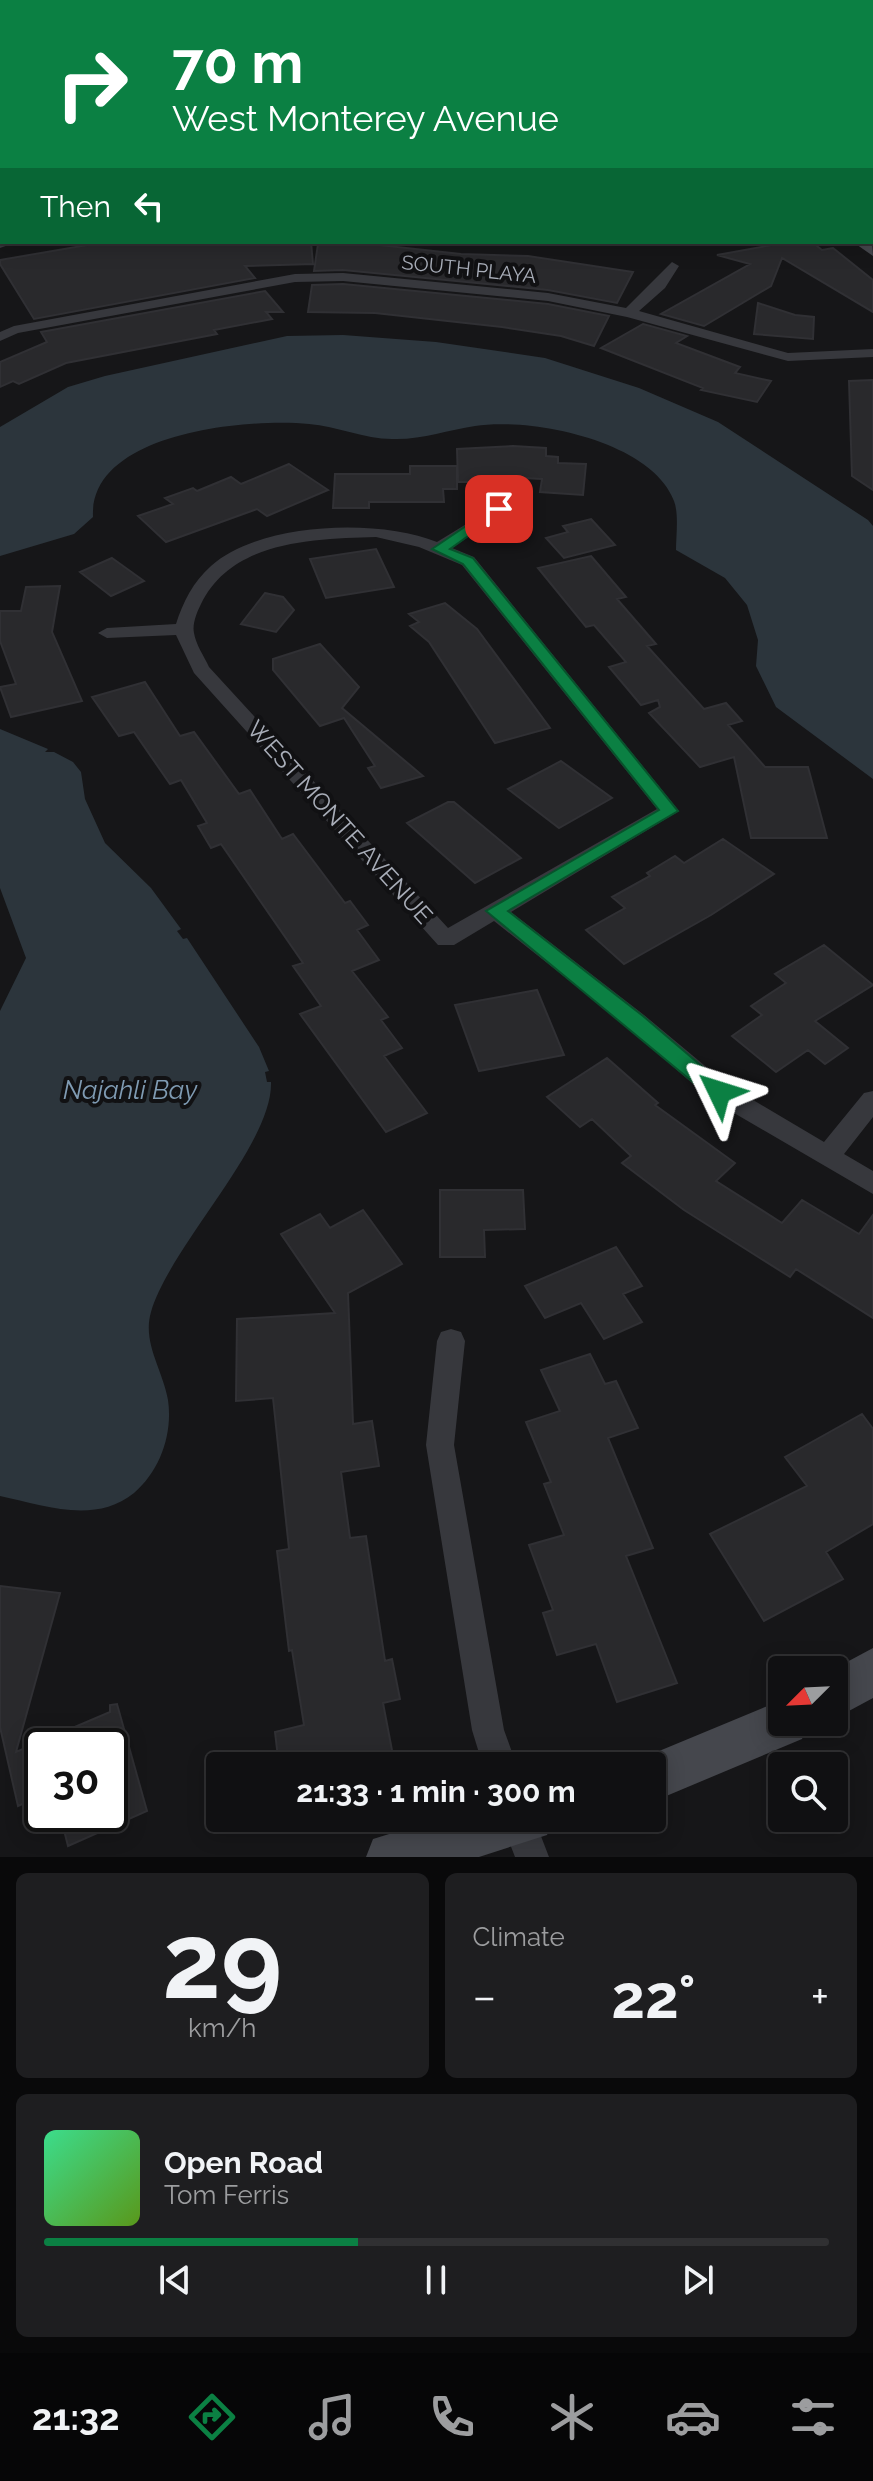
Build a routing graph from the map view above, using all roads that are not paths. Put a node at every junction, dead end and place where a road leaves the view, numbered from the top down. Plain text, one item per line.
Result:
1 (672, 266) dead end
2 (629, 313) junction
3 (0, 320) edge
4 (14, 330) junction
5 (0, 337) edge
6 (873, 353) edge
7 (499, 509) dead end
8 (439, 549) junction
9 (184, 629) junction
10 (107, 633) dead end
11 (495, 911) junction
12 (873, 1100) edge
13 (827, 1157) junction
14 (873, 1184) edge
15 (451, 1341) dead end
16 (873, 1671) edge
17 (848, 1687) edge
18 (768, 1729) edge
19 (495, 1752) edge
20 (666, 1772) edge
21 (511, 1832) edge
22 (391, 1857) edge

1 - 2 street
2 - 4 street, SOUTH PLAYA
2 - 6 street, SOUTH PLAYA
3 - 4 street
4 - 5 street, SOUTH PLAYA
7 - 8 street
8 - 9 street
8 - 11 street
9 - 10 street
9 - 11 street, WEST MONTE AVENUE
11 - 13 street
12 - 13 street
13 - 14 street
15 - 19 street
16 - 17 street
18 - 20 street
21 - 22 street

